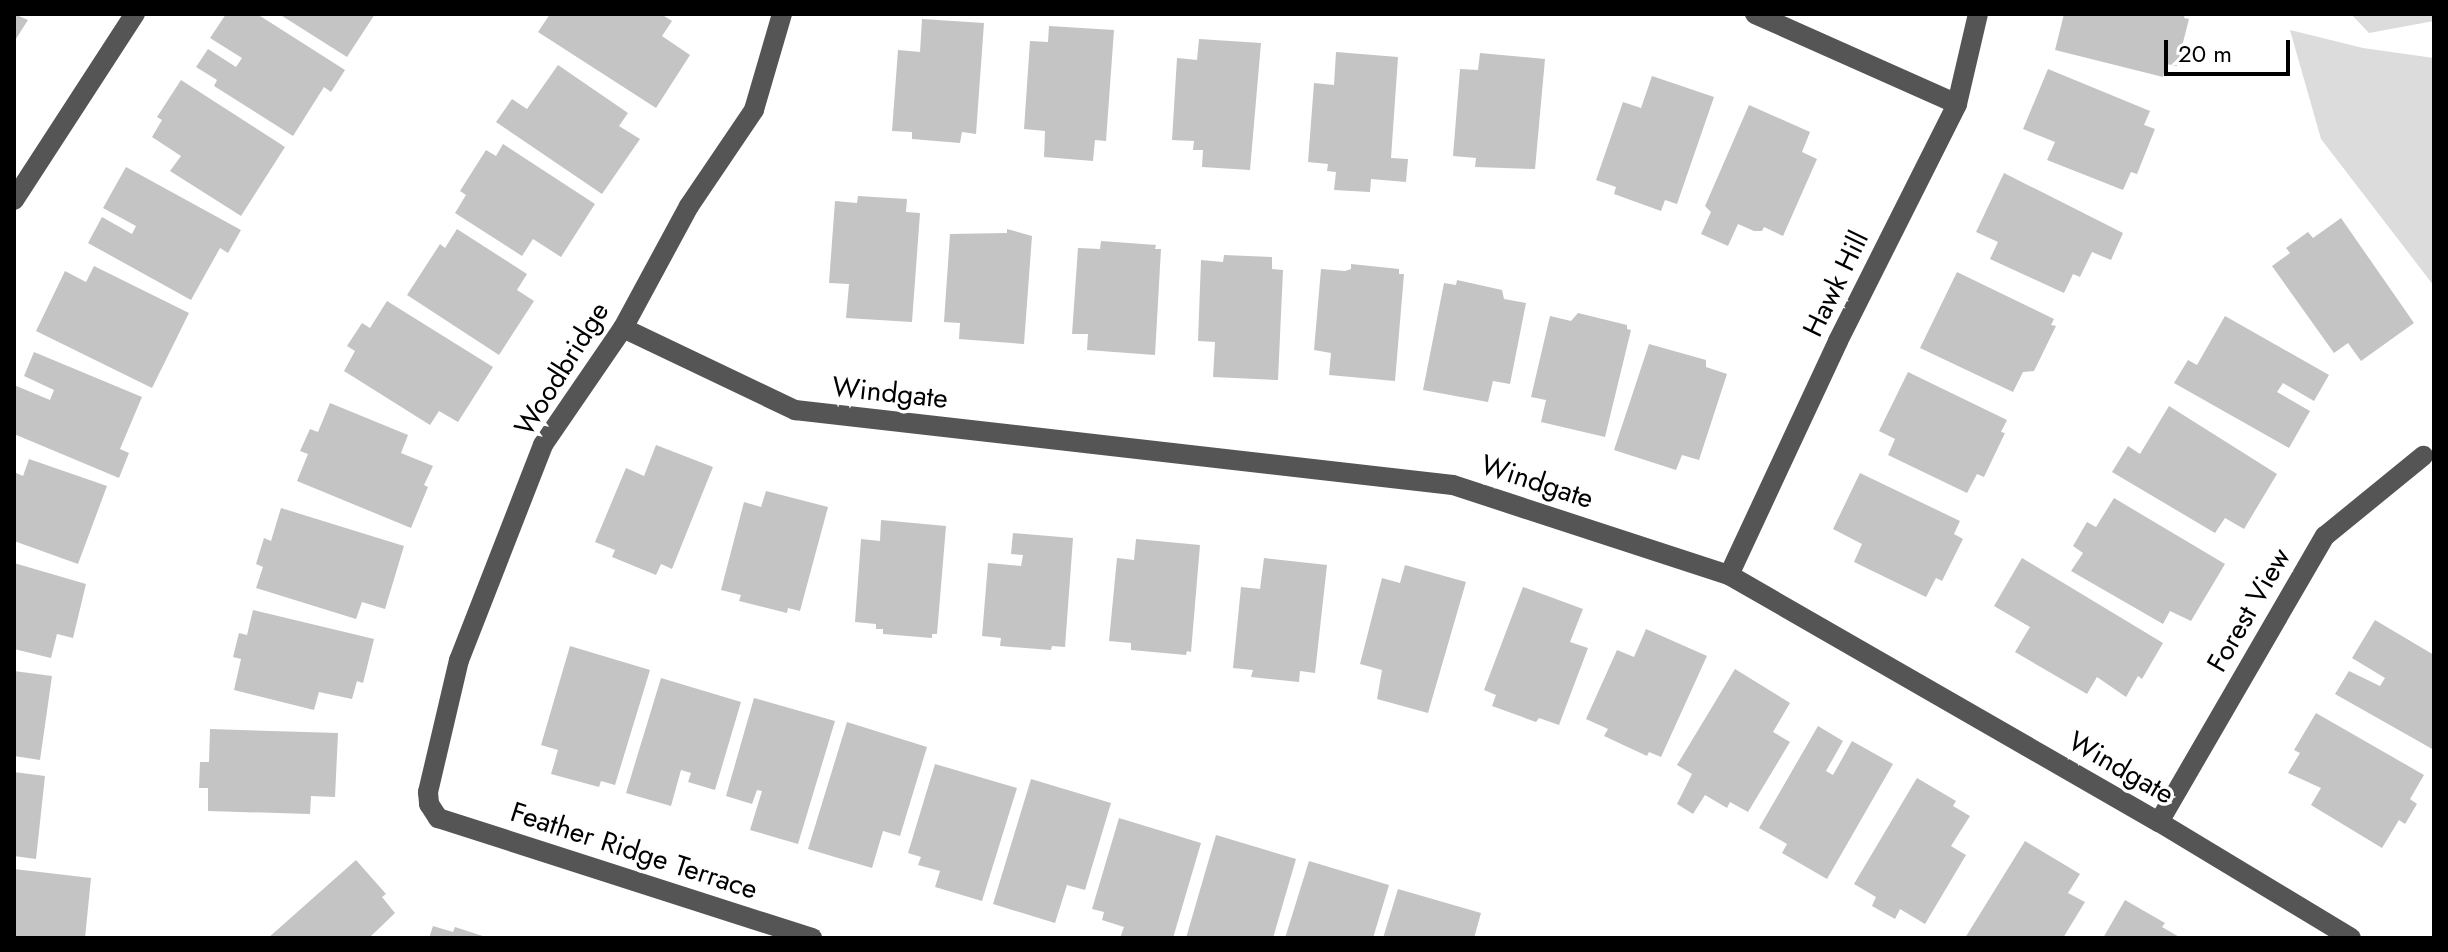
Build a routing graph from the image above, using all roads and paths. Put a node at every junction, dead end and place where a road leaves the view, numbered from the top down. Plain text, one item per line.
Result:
1 (135, 14) edge
2 (782, 14) edge
3 (1755, 14) edge
4 (1978, 14) edge
5 (1957, 104) junction
6 (14, 200) edge
7 (623, 328) junction
8 (2423, 456) dead end
9 (1729, 575) junction
10 (438, 818) joint
11 (2159, 822) junction
12 (812, 938) edge
13 (2351, 938) edge

1 - 6 street
2 - 7 street, Woodbridge
3 - 5 street
4 - 5 street, Hawk Hill
5 - 9 street, Hawk Hill
7 - 9 street, Windgate
7 - 10 street, Woodbridge
8 - 11 street, Forest View
9 - 11 street, Windgate
10 - 12 street, Feather Ridge Terrace
11 - 13 street, Windgate

